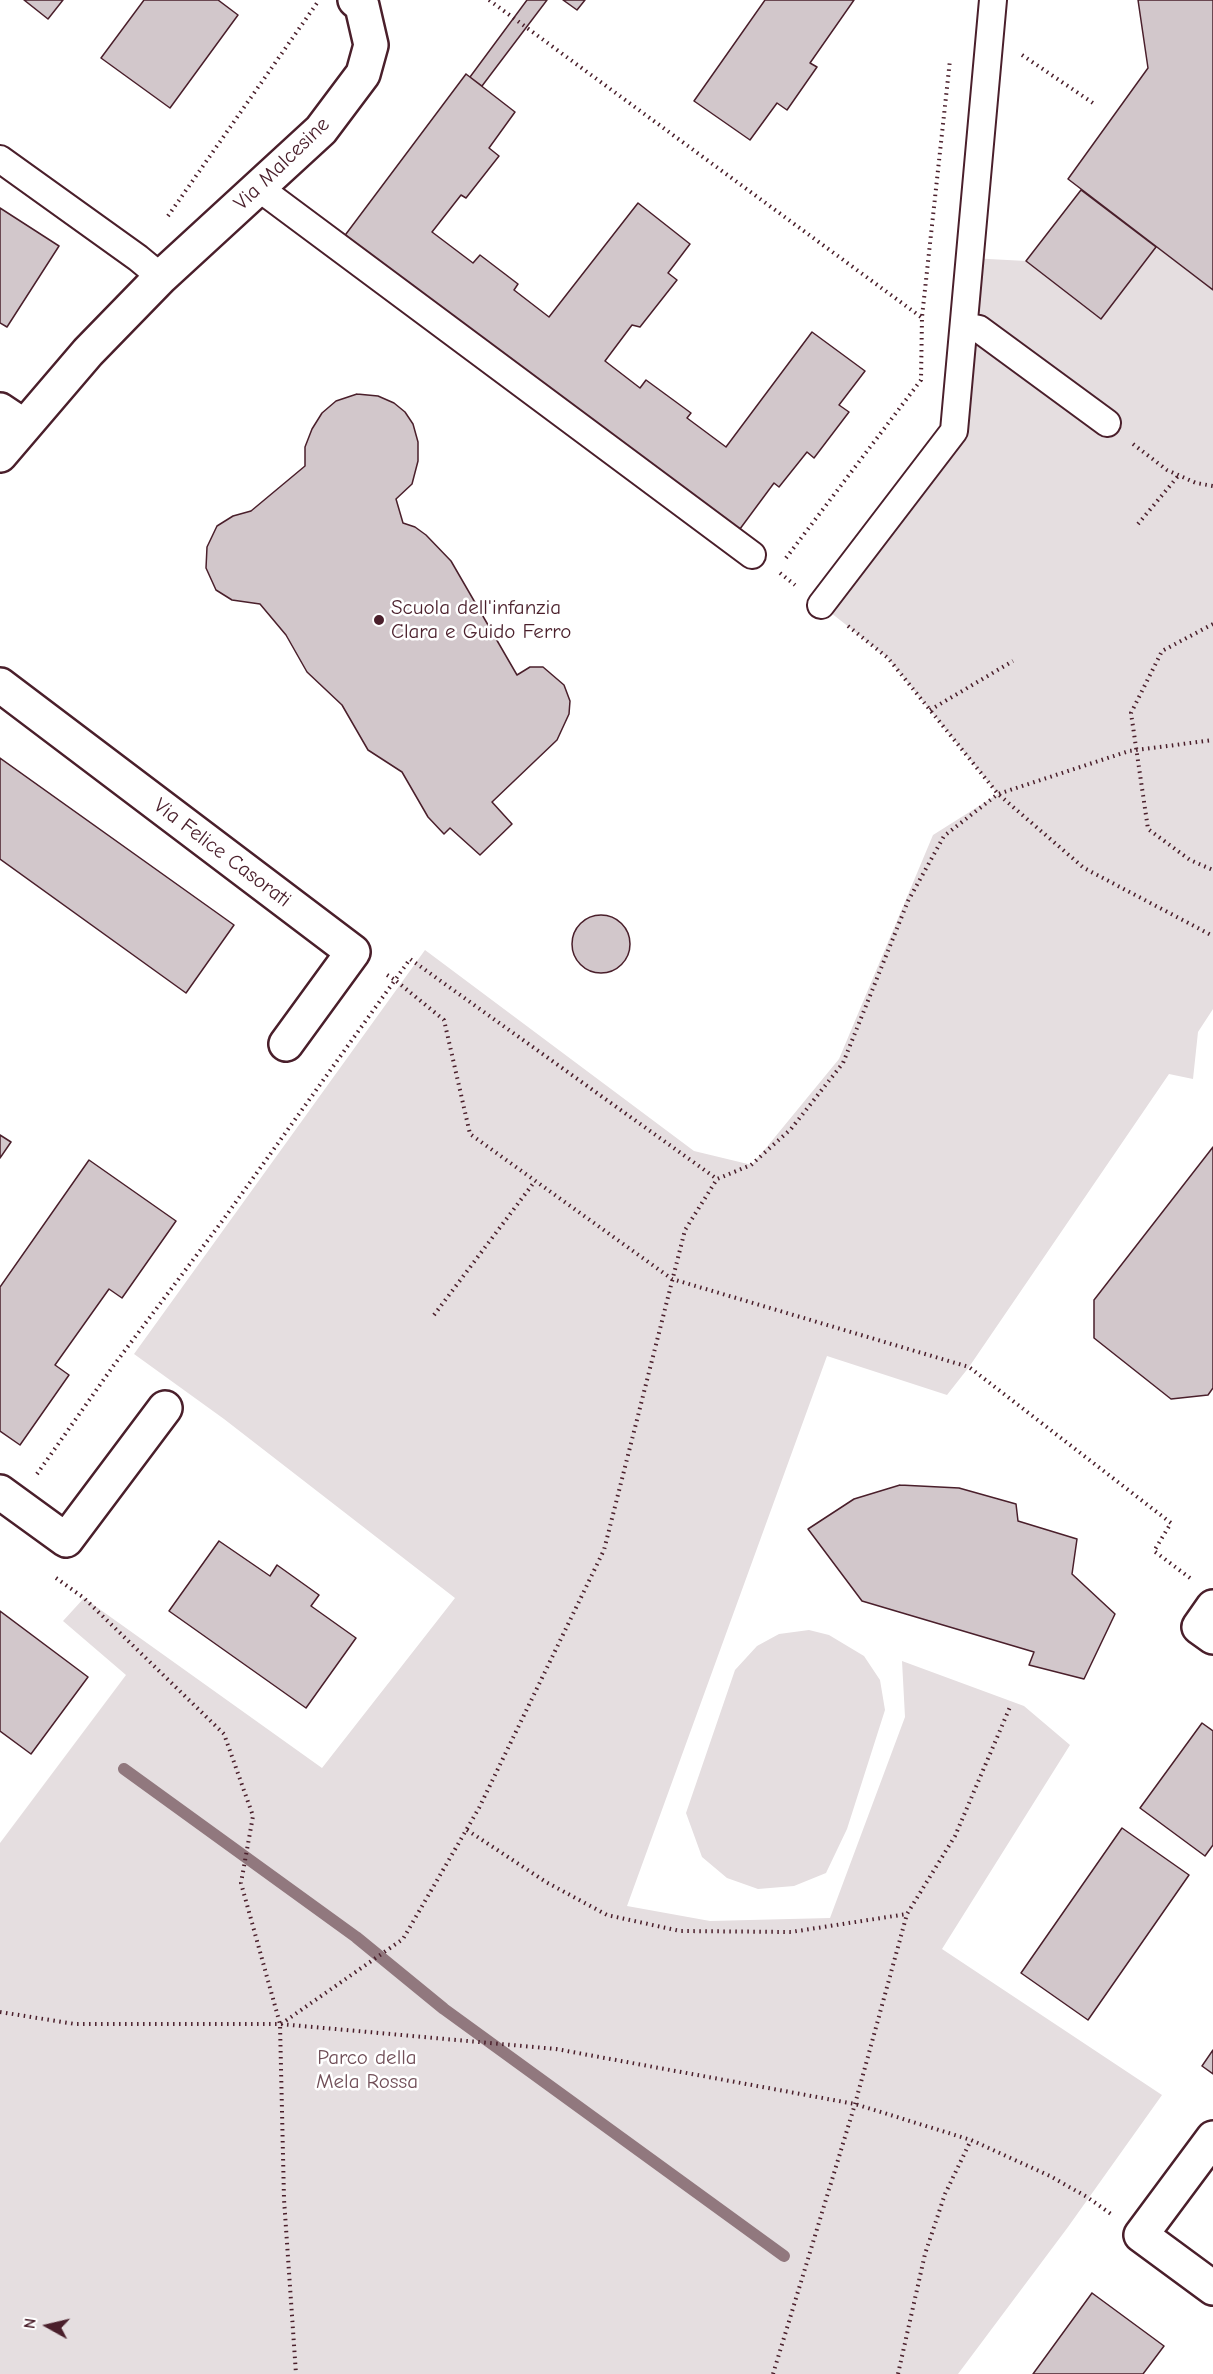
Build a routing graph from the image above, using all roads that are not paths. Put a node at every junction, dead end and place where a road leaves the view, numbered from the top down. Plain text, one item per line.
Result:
1 (355, 0) edge
2 (993, 0) edge
3 (0, 159) edge
4 (259, 188) junction
5 (150, 267) junction
6 (964, 326) junction
7 (12, 418) edge
8 (1107, 423) road end
9 (0, 455) edge
10 (752, 555) road end
11 (820, 605) road end
12 (0, 685) edge
13 (286, 1044) dead end
14 (165, 1408) dead end
15 (8, 1498) edge
16 (1213, 2138) edge
17 (1213, 2288) edge

1 - 4 street, Via Malcesine
2 - 6 lane
3 - 5 lane
4 - 5 street, Via Malcesine
4 - 10 lane
5 - 7 street, Via Malcesine
6 - 8 lane
6 - 11 lane
7 - 9 street, Via Malcesine
12 - 13 street, Via Felice Casorati
14 - 15 street
16 - 17 street

